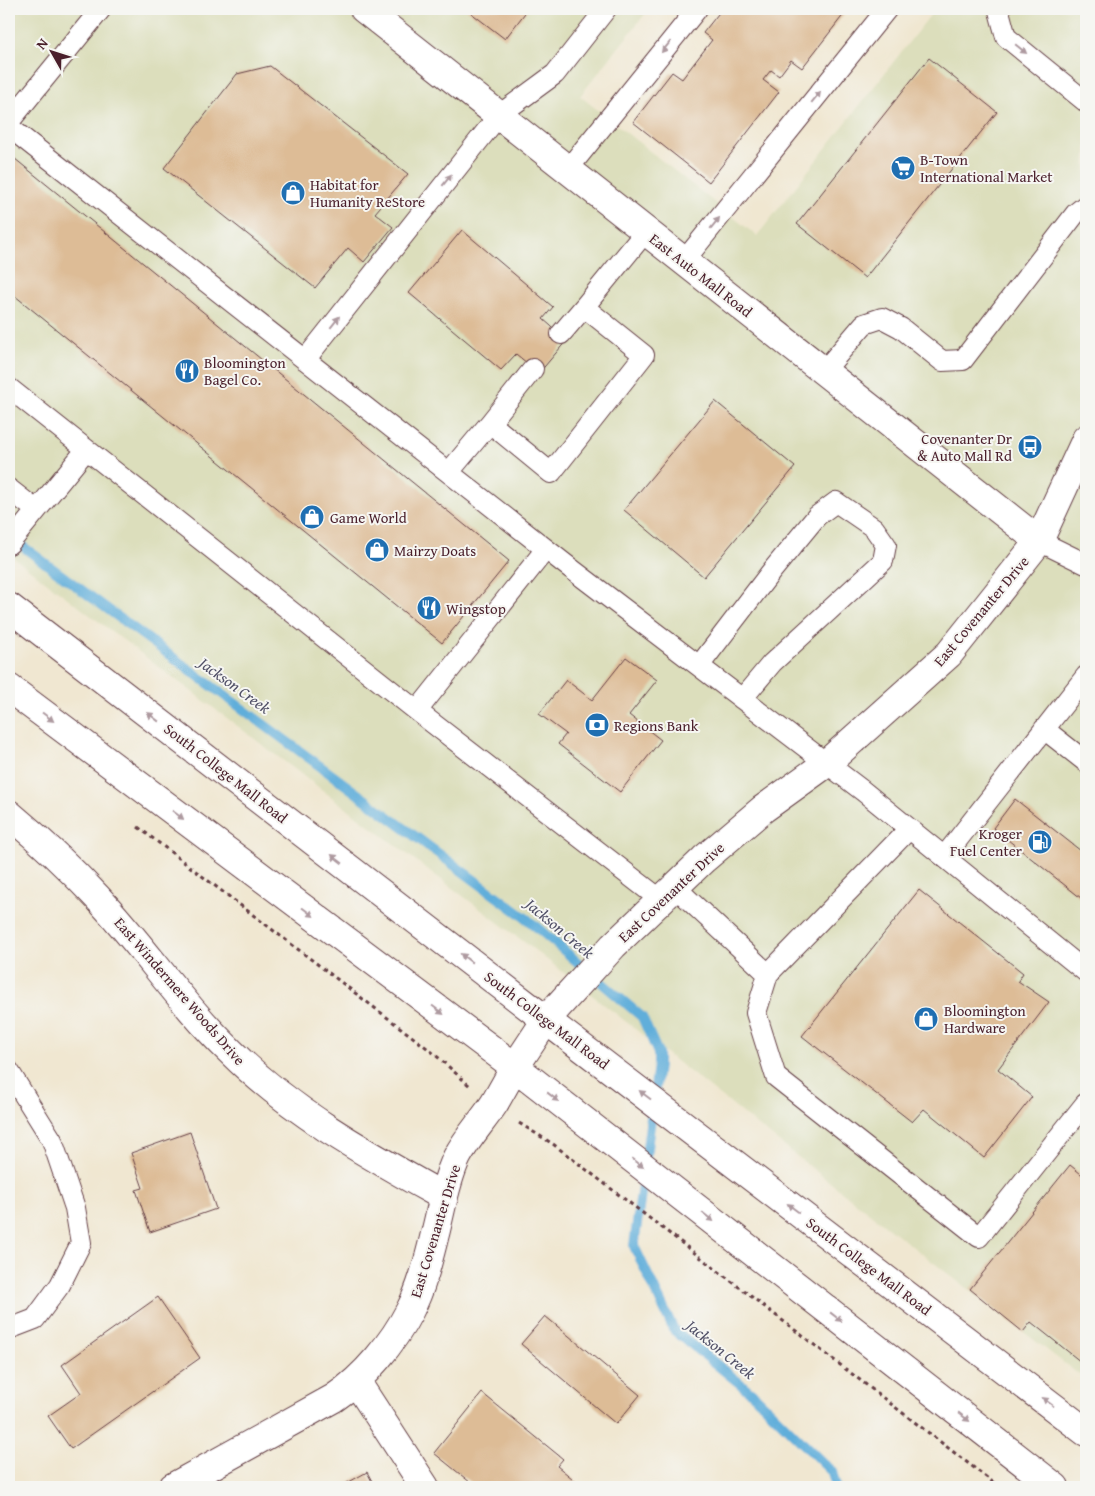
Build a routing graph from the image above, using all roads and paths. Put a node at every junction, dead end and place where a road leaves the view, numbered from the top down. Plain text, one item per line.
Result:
1 (101, 9) edge
2 (606, 9) edge
3 (696, 9) edge
4 (887, 9) edge
5 (1000, 9) edge
6 (367, 10) edge
7 (1086, 102) edge
8 (499, 115) junction
9 (9, 122) edge
10 (9, 126) edge
11 (568, 169) junction
12 (1086, 205) edge
13 (646, 231) junction
14 (684, 261) junction
15 (584, 307) junction
16 (560, 334) dead end
17 (305, 360) junction
18 (534, 368) dead end
19 (824, 371) junction
20 (9, 388) edge
21 (490, 423) junction
22 (1086, 439) edge
23 (86, 450) junction
24 (449, 472) junction
25 (9, 490) edge
26 (31, 516) junction
27 (1039, 541) junction
28 (9, 544) edge
29 (546, 549) junction
30 (1086, 564) edge
31 (9, 607) edge
32 (699, 666) junction
33 (1086, 676) edge
34 (9, 688) edge
35 (742, 699) junction
36 (417, 711) junction
37 (1044, 729) junction
38 (1086, 762) edge
39 (827, 763) junction
40 (9, 814) edge
41 (134, 824) dead end
42 (909, 829) junction
43 (944, 857) junction
44 (668, 893) junction
45 (1086, 972) edge
46 (768, 974) junction
47 (546, 1020) junction
48 (515, 1067) junction
49 (9, 1071) edge
50 (458, 1076) dead end
51 (1086, 1104) edge
52 (525, 1126) dead end
53 (444, 1196) junction
54 (9, 1329) edge
55 (356, 1381) junction
56 (1086, 1432) edge
57 (173, 1487) edge
58 (425, 1487) edge
59 (999, 1487) edge
60 (1055, 1487) edge

1 - 9 lane
2 - 8 lane
3 -> 11 lane
14 -> 4 lane
5 -> 7 lane
6 - 8 street, East Auto Mall Road
8 - 11 street, East Auto Mall Road
17 -> 8 lane
10 - 17 lane
11 - 13 street, East Auto Mall Road
12 - 19 lane
13 - 14 street, East Auto Mall Road
13 - 15 lane
14 - 19 street, East Auto Mall Road
15 - 16 lane
15 - 21 lane
17 - 24 lane
18 - 21 lane
19 - 27 street, East Auto Mall Road
20 - 23 lane
21 - 24 lane
22 - 27 street, East Covenanter Drive
23 - 26 lane
23 - 36 lane
24 - 29 lane
25 - 26 lane
26 - 28 lane
27 - 30 lane
27 - 39 street, East Covenanter Drive
29 - 32 lane
29 - 36 lane
47 -> 31 street, South College Mall Road
32 - 35 lane
32 - 35 lane
33 - 37 lane
34 -> 48 street
35 - 39 lane
36 - 44 lane
37 - 38 lane
37 - 43 lane
39 - 42 lane
39 - 44 street, East Covenanter Drive
40 - 53 street, East Windermere Woods Drive
41 - 50 path
42 - 43 lane
42 - 46 lane
43 - 45 lane
44 - 46 lane
44 - 47 street, East Covenanter Drive
46 - 51 lane
47 - 48 street, East Covenanter Drive
56 -> 47 street, South College Mall Road
48 - 53 street, East Covenanter Drive
48 -> 60 street
49 - 54 lane
52 - 59 path
53 - 55 street, East Covenanter Drive
55 - 57 street, East Covenanter Drive
55 - 58 street

